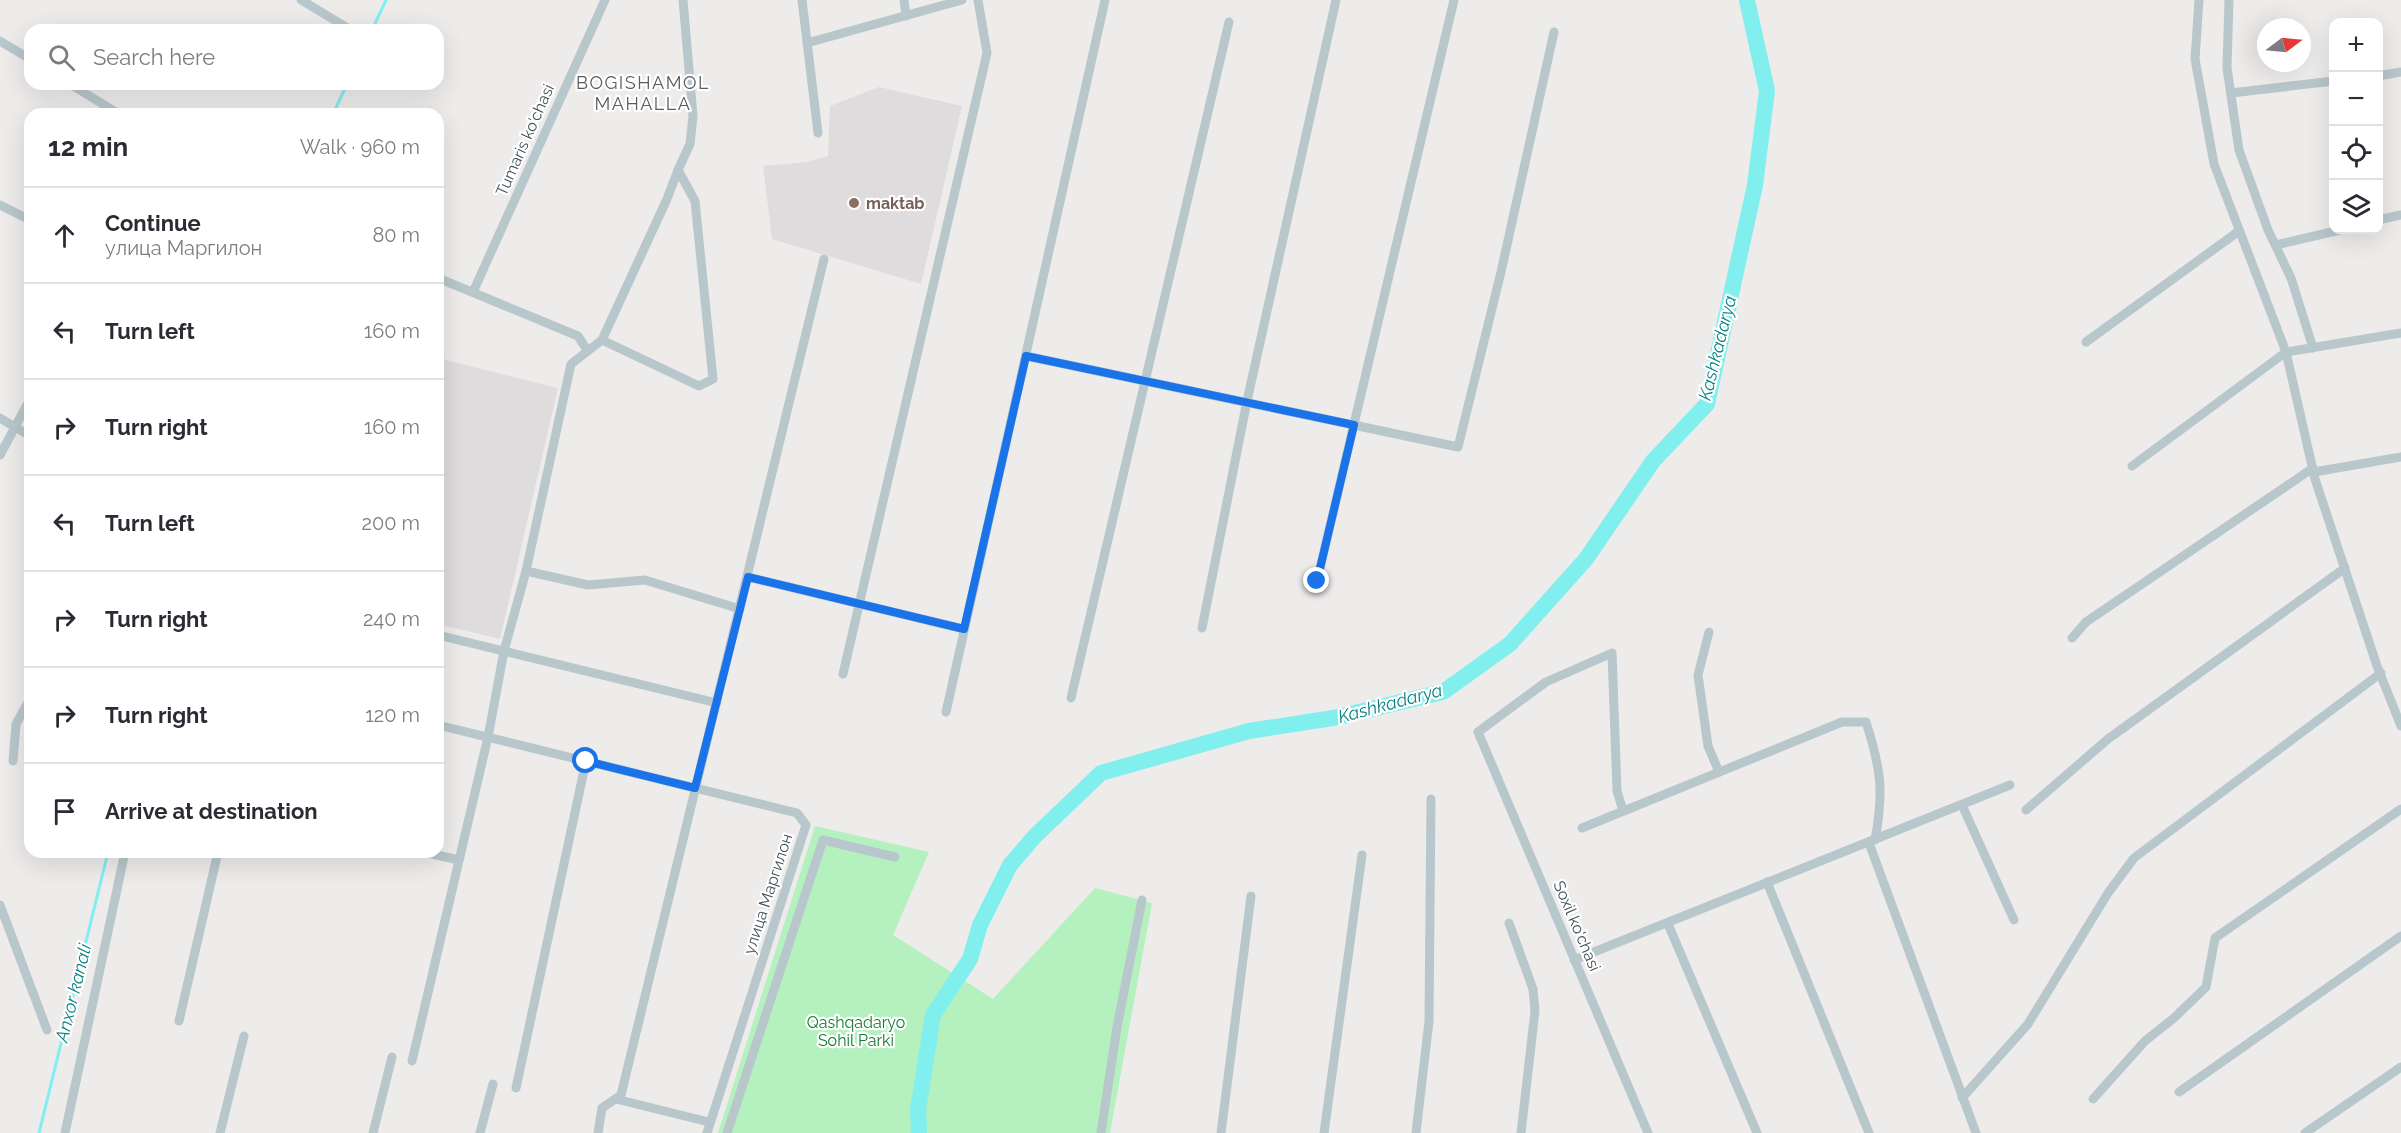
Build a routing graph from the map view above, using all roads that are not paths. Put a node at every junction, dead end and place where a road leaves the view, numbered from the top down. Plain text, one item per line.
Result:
1 (301, 0) edge
2 (605, 0) edge
3 (683, 0) edge
4 (802, 0) edge
5 (904, 0) edge
6 (962, 0) edge
7 (978, 0) edge
8 (1105, 0) edge
9 (1336, 0) edge
10 (1454, 0) edge
11 (2199, 0) edge
12 (2229, 0) edge
13 (906, 16) junction
14 (1229, 22) dead end
15 (341, 24) edge
16 (1554, 32) dead end
17 (0, 41) edge
18 (807, 43) junction
19 (24, 55) edge
20 (2401, 72) edge
21 (2383, 75) edge
22 (2329, 82) edge
23 (80, 90) edge
24 (2231, 93) junction
25 (109, 108) edge
26 (818, 133) dead end
27 (678, 170) junction
28 (0, 205) edge
29 (2401, 215) edge
30 (24, 217) edge
31 (2383, 219) edge
32 (2239, 231) junction
33 (2329, 233) edge
34 (2276, 245) junction
35 (824, 260) dead end
36 (444, 280) edge
37 (473, 292) junction
38 (2401, 333) edge
39 (602, 340) junction
40 (2086, 342) dead end
41 (2313, 348) junction
42 (587, 350) junction
43 (2286, 352) junction
44 (1026, 356) junction
45 (1144, 380) junction
46 (1247, 401) junction
47 (24, 410) edge
48 (0, 418) edge
49 (1354, 425) junction
50 (15, 427) junction
51 (24, 432) edge
52 (0, 455) edge
53 (2401, 457) edge
54 (2132, 466) dead end
55 (2313, 470) junction
56 (2345, 568) junction
57 (525, 571) junction
58 (748, 577) junction
59 (1317, 581) dead end
60 (857, 603) junction
61 (740, 609) junction
62 (1202, 628) dead end
63 (964, 629) junction
64 (1709, 632) dead end
65 (444, 636) edge
66 (2072, 638) dead end
67 (504, 651) junction
68 (2381, 673) junction
69 (843, 674) dead end
70 (1071, 698) dead end
71 (717, 703) junction
72 (24, 710) edge
73 (946, 712) dead end
74 (444, 726) edge
75 (2401, 726) edge
76 (488, 737) junction
77 (13, 761) dead end
78 (586, 761) junction
79 (1719, 772) junction
80 (2010, 785) dead end
81 (695, 788) junction
82 (1431, 799) dead end
83 (1962, 805) junction
84 (2401, 809) edge
85 (2026, 810) dead end
86 (1623, 811) junction
87 (1582, 828) dead end
88 (1872, 842) junction
89 (1362, 855) dead end
90 (444, 857) edge
91 (895, 857) dead end
92 (124, 858) edge
93 (217, 858) edge
94 (459, 860) junction
95 (1767, 882) junction
96 (1251, 896) dead end
97 (1142, 900) dead end
98 (0, 905) edge
99 (2014, 920) dead end
100 (1509, 923) dead end
101 (1668, 924) junction
102 (2401, 936) edge
103 (1574, 960) junction
104 (179, 1022) dead end
105 (47, 1030) dead end
106 (244, 1036) dead end
107 (392, 1058) dead end
108 (412, 1061) dead end
109 (2401, 1067) edge
110 (493, 1084) dead end
111 (516, 1088) dead end
112 (2179, 1092) dead end
113 (1962, 1098) junction
114 (616, 1099) junction
115 (2093, 1099) dead end
116 (709, 1122) junction
117 (65, 1133) edge
118 (220, 1133) edge
119 (373, 1133) edge
120 (480, 1133) edge
121 (598, 1133) edge
122 (707, 1133) edge
123 (727, 1133) edge
124 (1101, 1133) edge
125 (1221, 1133) edge
126 (1324, 1133) edge
127 (1416, 1133) edge
128 (1521, 1133) edge
129 (1648, 1133) edge
130 (1757, 1133) edge
131 (1869, 1133) edge
132 (1976, 1133) edge
133 (2305, 1133) edge

1 - 15 street
2 - 37 street, Tumaris ko'chasi
3 - 27 street
4 - 18 street
5 - 13 street
6 - 13 street
7 - 60 street
8 - 44 street
9 - 46 street
10 - 49 street
11 - 32 street
12 - 24 street
13 - 18 street
14 - 45 street
16 - 49 street
17 - 19 street
18 - 26 street
20 - 21 street
22 - 24 street
23 - 25 street
24 - 34 street
27 - 39 street
27 - 39 street
28 - 30 street
29 - 31 street
32 - 40 street
32 - 43 street
33 - 34 street
34 - 41 street
35 - 58 street
36 - 37 street
37 - 42 street
38 - 41 street
39 - 42 street
41 - 43 street
42 - 57 street
43 - 54 street
43 - 55 street
44 - 45 street
44 - 63 street
45 - 46 street
45 - 70 street
46 - 49 street
46 - 62 street
47 - 50 street
48 - 50 street
49 - 59 street
50 - 51 street
50 - 52 street
53 - 55 street
55 - 56 street
55 - 66 street
56 - 68 street
56 - 85 street
57 - 61 street
57 - 67 street
58 - 60 street
58 - 61 street
60 - 63 street
60 - 69 street
61 - 71 street
63 - 73 street
64 - 79 street
65 - 67 street
67 - 71 street
67 - 76 street
68 - 75 street
68 - 113 street
71 - 81 street
72 - 77 street
74 - 76 street, улица Маргилон
76 - 78 street, улица Маргилон
76 - 94 street
78 - 81 street, улица Маргилон
78 - 111 street
79 - 86 street
79 - 88 street
80 - 83 street
81 - 114 street
81 - 116 street, улица Маргилон
82 - 127 street
83 - 88 street
83 - 99 street
84 - 115 street
86 - 87 street
86 - 103 street, Soxil ko'chasi
88 - 95 street
88 - 113 street
89 - 126 street
90 - 94 street
91 - 123 street
92 - 117 street
93 - 104 street
94 - 108 street
95 - 101 street
95 - 131 street
96 - 125 street
97 - 124 street
98 - 105 street
100 - 128 street
101 - 103 street
101 - 130 street
102 - 112 street
103 - 129 street, Soxil ko'chasi
106 - 118 street
107 - 119 street
109 - 133 street
110 - 120 street
113 - 132 street
114 - 116 street
114 - 121 street
116 - 122 street, улица Маргилон

